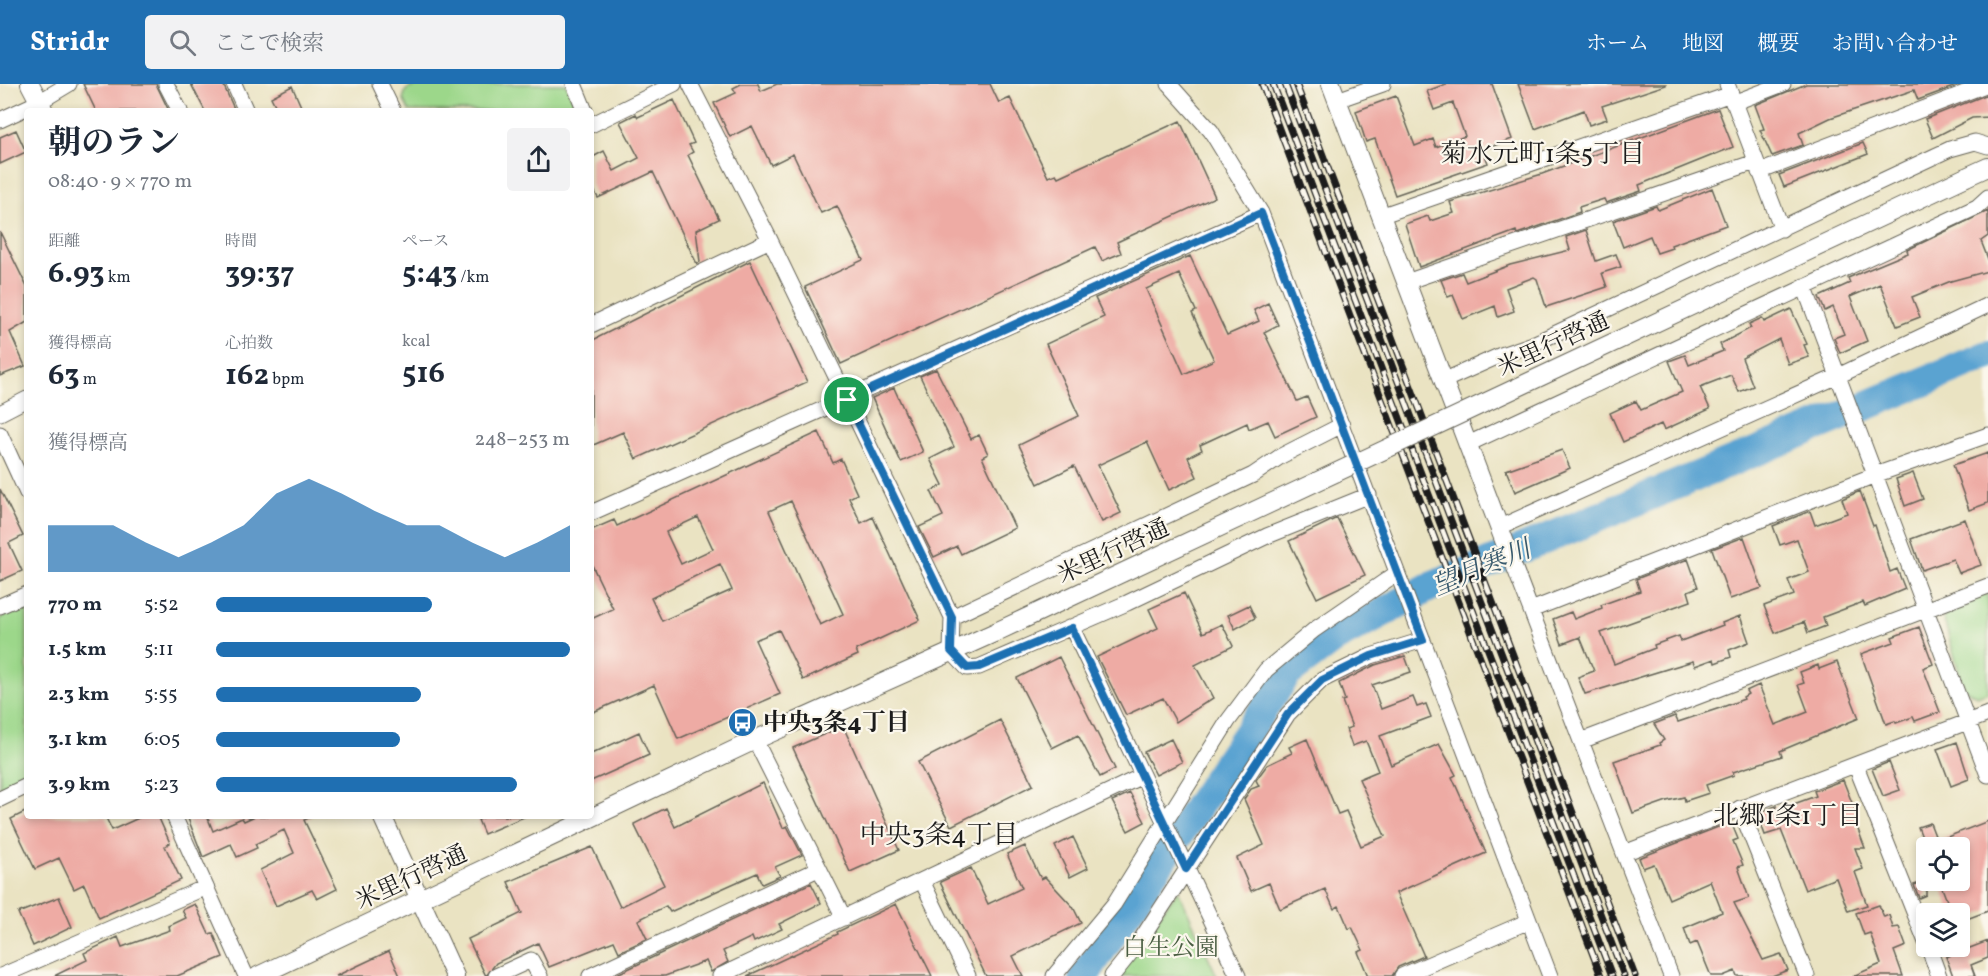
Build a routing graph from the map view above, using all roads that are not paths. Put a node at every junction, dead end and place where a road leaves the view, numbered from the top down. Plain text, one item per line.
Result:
1 (30, 84) edge
2 (69, 84) edge
3 (166, 84) edge
4 (234, 84) edge
5 (573, 84) edge
6 (674, 84) edge
7 (690, 84) edge
8 (1169, 84) edge
9 (1383, 84) edge
10 (1783, 84) edge
11 (1988, 84) edge
12 (382, 85) edge
13 (1334, 92) edge
14 (1730, 94) edge
15 (42, 107) edge
16 (178, 108) edge
17 (245, 108) edge
18 (392, 108) edge
19 (584, 108) edge
20 (24, 113) edge
21 (0, 120) edge
22 (594, 124) edge
23 (1988, 147) edge
24 (1757, 167) junction
25 (1988, 167) edge
26 (1988, 197) edge
27 (1261, 213) junction
28 (1380, 216) junction
29 (1782, 229) junction
30 (770, 240) junction
31 (1406, 282) junction
32 (1804, 286) junction
33 (1988, 305) edge
34 (594, 324) edge
35 (1838, 376) junction
36 (1443, 381) junction
37 (847, 400) junction
38 (24, 401) edge
39 (0, 413) edge
40 (1342, 425) junction
41 (0, 434) edge
42 (1988, 435) edge
43 (1468, 444) junction
44 (1875, 475) junction
45 (24, 486) edge
46 (1369, 495) junction
47 (594, 512) edge
48 (1500, 527) junction
49 (1508, 548) joint
50 (1397, 573) junction
51 (1988, 586) edge
52 (24, 595) edge
53 (0, 606) edge
54 (1531, 610) junction
55 (1924, 610) junction
56 (952, 617) junction
57 (1072, 628) junction
58 (1421, 635) junction
59 (951, 651) junction
60 (1988, 714) edge
61 (1967, 722) junction
62 (755, 740) junction
63 (1581, 741) junction
64 (1856, 766) junction
65 (1988, 775) edge
66 (1142, 776) junction
67 (24, 787) edge
68 (0, 799) edge
69 (1740, 808) junction
70 (594, 816) edge
71 (175, 819) edge
72 (383, 819) edge
73 (588, 819) edge
74 (1167, 829) junction
75 (1624, 853) junction
76 (1184, 865) junction
77 (818, 869) junction
78 (922, 881) junction
79 (206, 887) junction
80 (420, 898) junction
81 (1916, 916) edge
82 (844, 918) junction
83 (1529, 921) junction
84 (1932, 957) edge
85 (1, 976) edge
86 (246, 976) edge
87 (258, 976) edge
88 (455, 976) edge
89 (496, 976) edge
90 (540, 976) edge
91 (590, 976) edge
92 (720, 976) edge
93 (968, 976) edge
94 (1054, 976) edge
95 (1112, 976) edge
96 (1238, 976) edge
97 (1402, 976) edge
98 (1550, 976) edge
99 (1671, 976) edge
100 (1807, 976) edge
101 (1939, 976) edge

1 - 15 street
2 - 15 street
3 - 16 street
4 - 17 street
5 - 19 street
6 - 22 street
7 - 30 street
8 - 27 street
9 - 13 street
10 - 14 street
11 - 24 street
12 - 18 street
13 - 28 street
14 - 24 street
14 - 28 street
20 - 21 street
23 - 29 street
24 - 29 street
24 - 31 street
25 - 59 street, 米里行啓通, bridge
26 - 32 street
27 - 37 street
27 - 40 street
28 - 31 street
29 - 36 street
30 - 34 street
30 - 37 street
31 - 36 street
32 - 35 street
32 - 43 street
33 - 35 street
35 - 44 street
35 - 48 street
36 - 43 street
37 - 47 street
37 - 56 street
38 - 39 street
40 - 46 street
40 - 56 street
41 - 45 street
42 - 44 street
43 - 48 street
44 - 54 street
44 - 55 street
46 - 50 street
46 - 57 street
48 - 49 street
49 - 54 street
50 - 58 street
50 - 74 street
51 - 55 street
52 - 53 street
54 - 63 street
55 - 61 street
55 - 63 street
56 - 59 street
57 - 59 street
57 - 66 street
58 - 76 street
58 - 83 street
59 - 62 street, 米里行啓通
60 - 61 street
61 - 64 street
61 - 65 street
62 - 70 street, 米里行啓通
62 - 77 street
63 - 75 street
64 - 69 street
64 - 81 street
66 - 74 street
66 - 78 street
67 - 68 street
69 - 75 street
69 - 100 street
71 - 79 street
72 - 80 street
73 - 80 street, 米里行啓通
74 - 76 street
74 - 94 street
75 - 99 street
76 - 95 street
76 - 96 street
77 - 82 street
77 - 91 street
78 - 82 street
78 - 93 street
79 - 85 street
79 - 86 street
80 - 87 street, 米里行啓通
80 - 88 street
82 - 92 street
83 - 97 street
83 - 98 street
84 - 101 street
89 - 90 street

